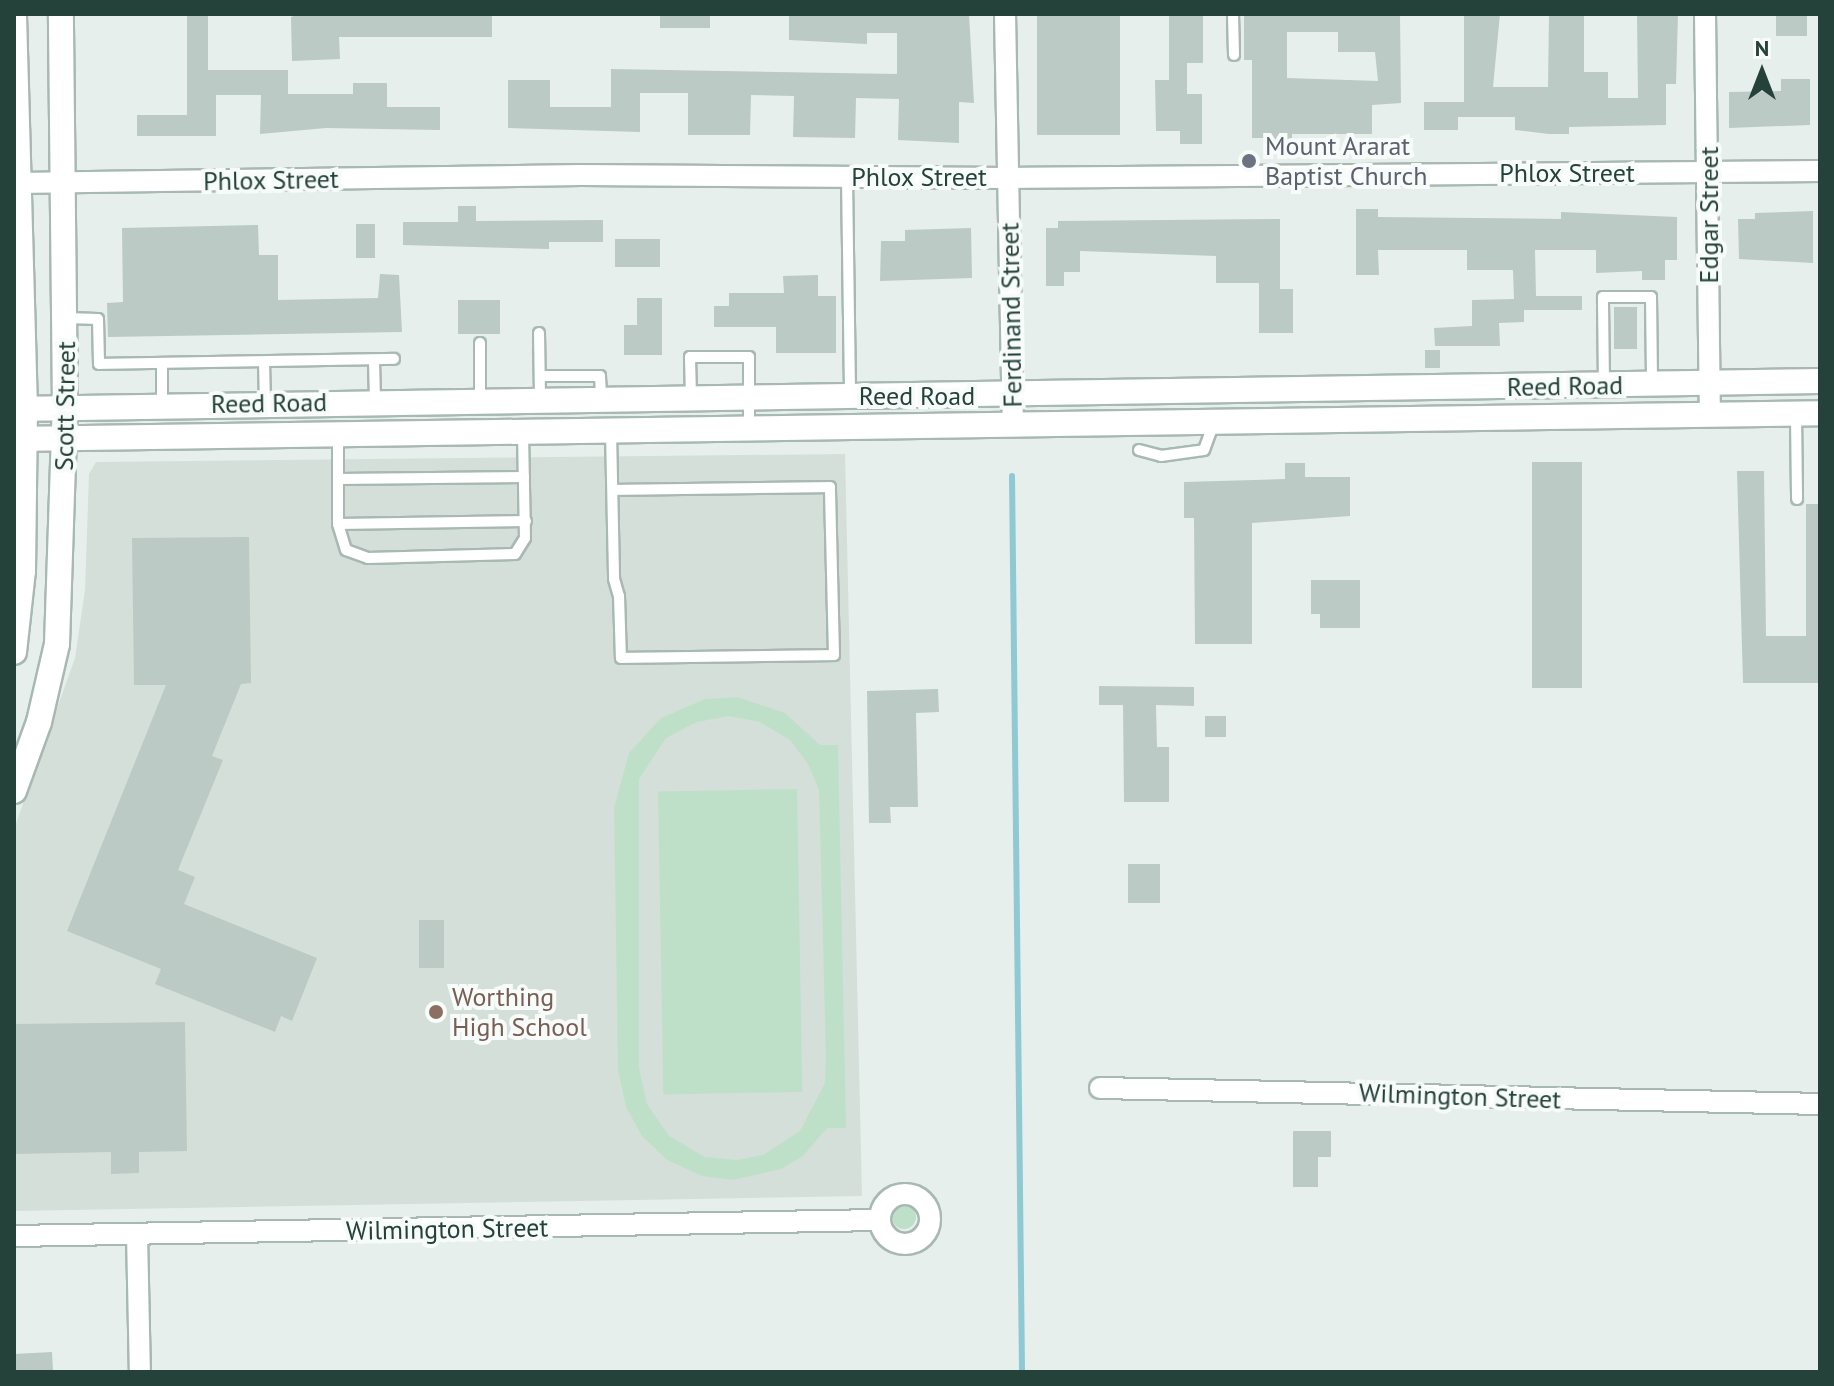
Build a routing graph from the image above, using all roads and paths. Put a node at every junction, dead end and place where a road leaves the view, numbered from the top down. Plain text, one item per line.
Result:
1 (14, 14) edge
2 (61, 14) edge
3 (1005, 14) edge
4 (1233, 14) edge
5 (1705, 14) edge
6 (1234, 55) dead end
7 (1820, 171) edge
8 (1709, 172) junction
9 (847, 177) junction
10 (1008, 178) junction
11 (17, 183) junction
12 (64, 183) junction
13 (66, 318) junction
14 (539, 333) dead end
15 (480, 343) dead end
16 (394, 359) dead end
17 (374, 360) junction
18 (264, 362) junction
19 (162, 364) junction
20 (1820, 381) edge
21 (1709, 382) junction
22 (1652, 384) junction
23 (1604, 385) junction
24 (540, 388) junction
25 (1467, 388) junction
26 (1214, 393) junction
27 (1011, 395) junction
28 (850, 396) junction
29 (749, 397) junction
30 (691, 398) junction
31 (480, 400) junction
32 (375, 401) junction
33 (339, 402) junction
34 (265, 403) junction
35 (162, 406) junction
36 (65, 408) junction
37 (19, 409) edge
38 (1808, 413) edge
39 (1710, 415) junction
40 (1469, 418) junction
41 (1215, 420) junction
42 (1013, 424) junction
43 (749, 430) junction
44 (523, 432) junction
45 (611, 432) junction
46 (338, 434) junction
47 (65, 438) junction
48 (19, 439) edge
49 (1139, 450) dead end
50 (524, 477) junction
51 (338, 479) junction
52 (613, 490) junction
53 (1797, 499) dead end
54 (526, 521) junction
55 (338, 524) junction
56 (14, 652) edge
57 (14, 791) edge
58 (1100, 1088) dead end
59 (1820, 1104) edge
60 (879, 1220) dead end
61 (137, 1234) junction
62 (14, 1236) edge
63 (140, 1372) edge

1 - 11 street, Scott Street
2 - 12 street, Scott Street
3 - 10 street, Ferdinand Street
4 - 6 lane
5 - 8 street, Edgar Street
7 - 8 street, Phlox Street
8 - 10 street, Phlox Street
8 - 21 street, Edgar Street
9 - 10 street, Phlox Street
9 - 12 street, Phlox Street
9 - 28 lane
10 - 27 street, Ferdinand Street
11 - 12 street, Phlox Street
11 - 37 street, Scott Street
12 - 13 street, Scott Street
13 - 19 lane
13 - 36 street, Scott Street
14 - 24 lane
15 - 31 lane
16 - 17 lane
17 - 18 lane
17 - 32 lane
18 - 19 lane
18 - 34 lane
19 - 35 lane
20 - 21 street, Reed Road
21 - 22 street, Reed Road
21 - 39 street, Edgar Street
22 - 23 street, Reed Road
22 - 23 lane
23 - 25 street, Reed Road
24 - 30 street, Reed Road
24 - 31 street, Reed Road
25 - 26 street, Reed Road
25 - 40 street
26 - 27 street, Reed Road
26 - 41 street
27 - 28 street, Reed Road
27 - 42 street, Ferdinand Street
28 - 29 street, Reed Road
29 - 30 street, Reed Road
29 - 30 lane
29 - 43 lane
31 - 32 street, Reed Road
32 - 33 street, Reed Road
33 - 34 street, Reed Road
33 - 46 street
34 - 35 street, Reed Road
35 - 36 street, Reed Road
36 - 37 street, Reed Road
36 - 47 street, Scott Street
37 - 48 street, Scott Street
38 - 39 street, Reed Road
38 - 53 lane
39 - 40 street, Reed Road
40 - 41 street, Reed Road
41 - 42 street, Reed Road
41 - 49 lane
42 - 43 street, Reed Road
43 - 45 street, Reed Road
44 - 45 street, Reed Road
44 - 46 street, Reed Road
44 - 50 lane
45 - 52 lane
46 - 47 street, Reed Road
46 - 51 lane
47 - 48 street, Reed Road
47 - 57 street, Scott Street
48 - 56 street, Scott Street
50 - 51 lane
50 - 54 lane
51 - 55 lane
52 - 52 lane
54 - 55 lane
54 - 55 lane
58 - 59 street, Wilmington Street
60 - 61 street, Wilmington Street
61 - 62 street, Wilmington Street
61 - 63 street

